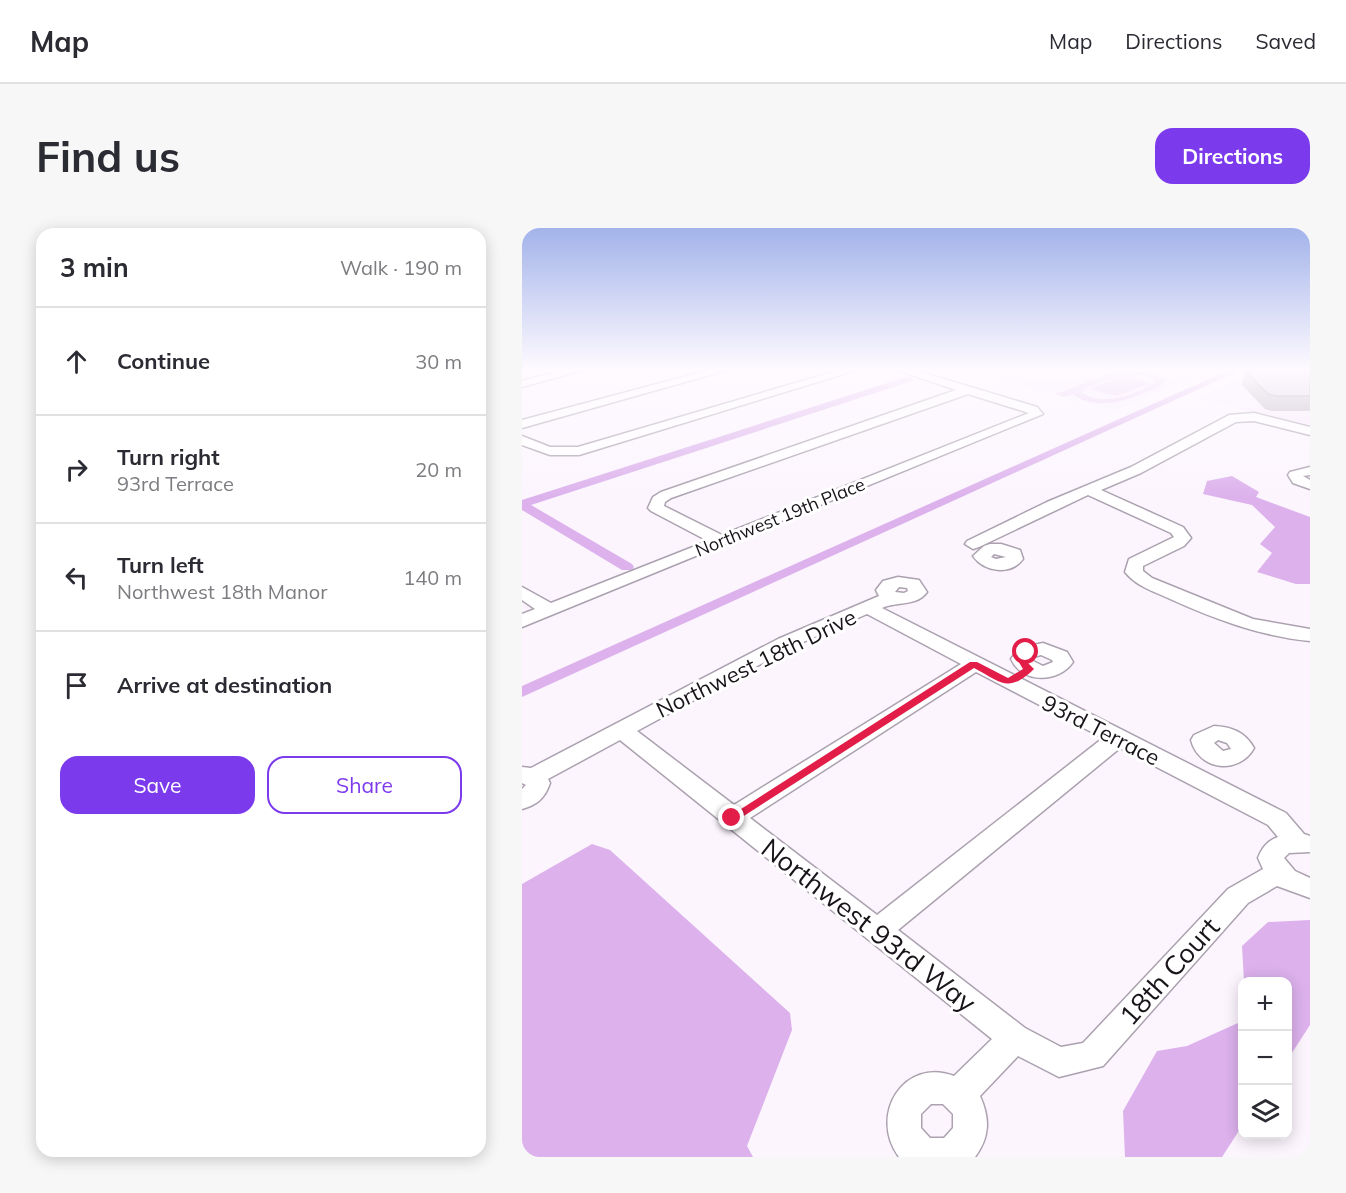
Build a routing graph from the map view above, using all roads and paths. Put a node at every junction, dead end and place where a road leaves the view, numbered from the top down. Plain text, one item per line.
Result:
1 (543, 412) edge
2 (565, 412) edge
3 (709, 412) edge
4 (903, 412) edge
5 (1036, 412) edge
6 (522, 418) edge
7 (522, 424) edge
8 (1310, 431) edge
9 (522, 440) edge
10 (1310, 471) edge
11 (1310, 485) edge
12 (1089, 490) junction
13 (721, 541) junction
14 (979, 547) dead end
15 (522, 592) edge
16 (891, 597) dead end
17 (867, 608) junction
18 (549, 610) junction
19 (522, 621) edge
20 (1310, 634) edge
21 (974, 664) junction
22 (1029, 669) dead end
23 (1009, 682) junction
24 (621, 730) junction
25 (1118, 738) junction
26 (1213, 755) dead end
27 (528, 776) edge
28 (1191, 776) junction
29 (522, 801) edge
30 (732, 818) junction
31 (1304, 844) edge
32 (1278, 873) junction
33 (1310, 888) edge
34 (877, 931) junction
35 (1014, 1038) junction
36 (1059, 1062) joint
37 (958, 1095) dead end

1 - 6 street
2 - 7 street
3 - 9 street
4 - 13 street
5 - 13 street, Northwest 19th Place
8 - 12 street
10 - 11 street
12 - 14 street
12 - 20 street
13 - 18 street, Northwest 19th Place
15 - 18 street
16 - 17 street, Northwest 18th Drive
17 - 21 street, 93rd Terrace
17 - 24 street, Northwest 18th Drive
18 - 19 street, Northwest 19th Place
21 - 23 street, 93rd Terrace
21 - 30 street
22 - 23 street
23 - 25 street, 93rd Terrace
24 - 27 street
24 - 30 street, Northwest 93rd Way
25 - 28 street, 93rd Terrace
25 - 34 street
26 - 28 street
27 - 29 street
28 - 31 street, 93rd Terrace
30 - 34 street, Northwest 93rd Way
31 - 32 street
32 - 33 street
32 - 36 street, 18th Court
34 - 35 street, Northwest 93rd Way
35 - 36 street, Northwest 93rd Way
35 - 37 street

